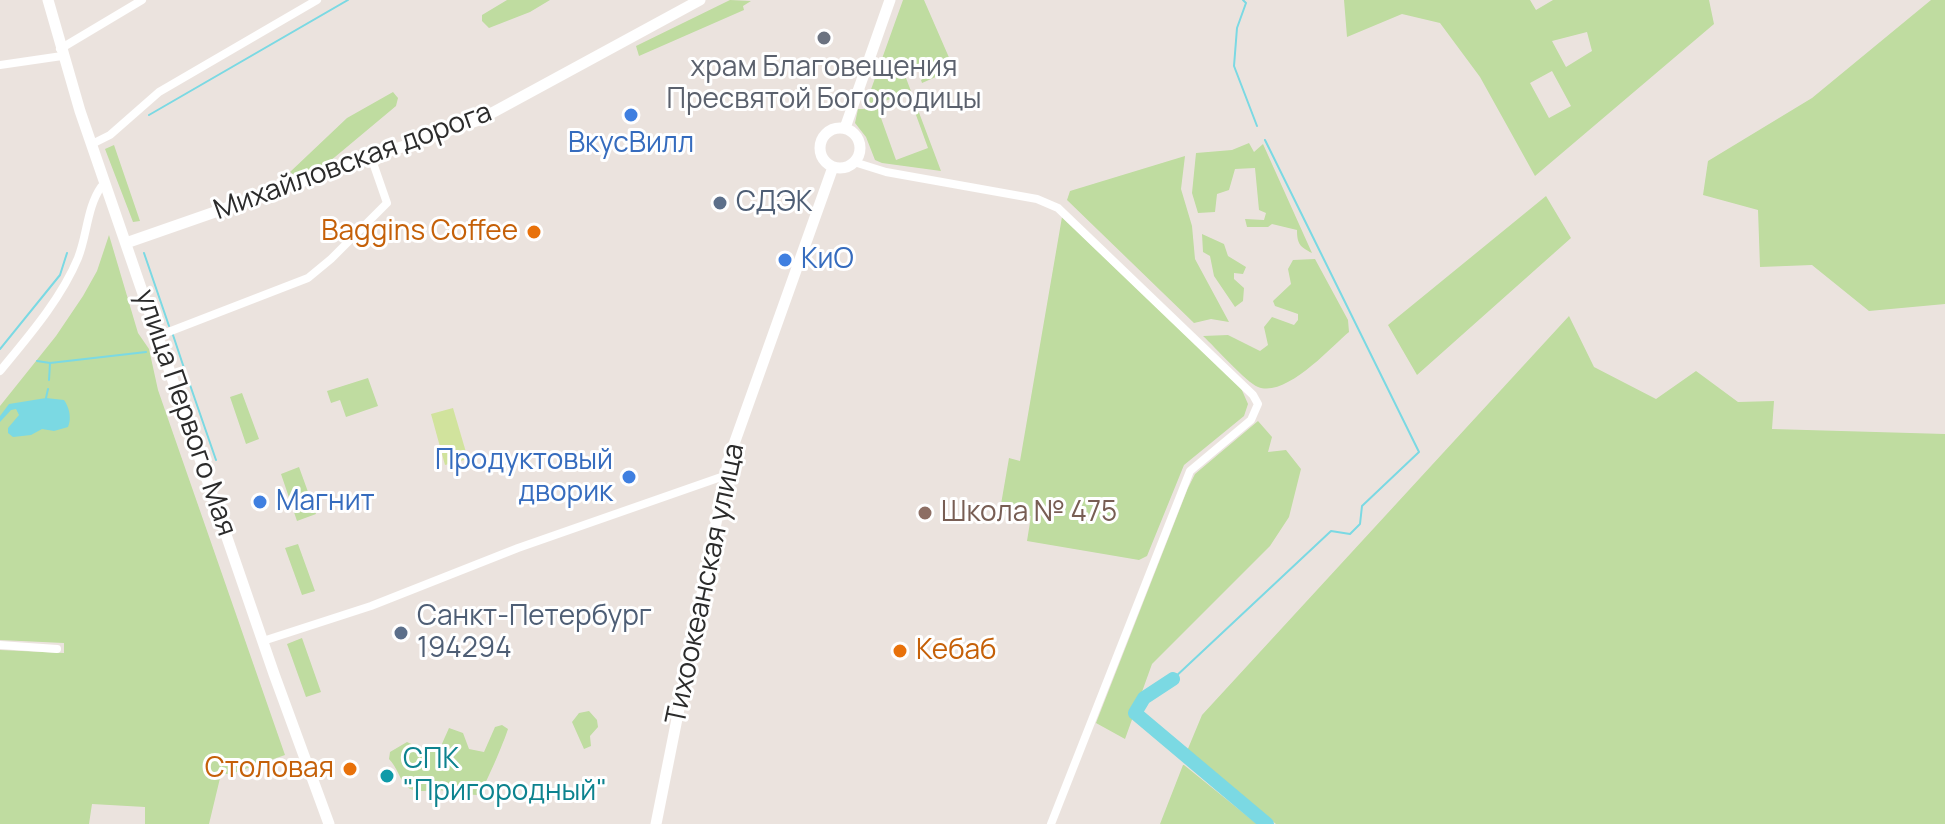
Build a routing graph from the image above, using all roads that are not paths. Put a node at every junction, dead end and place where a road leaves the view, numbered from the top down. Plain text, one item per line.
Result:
1 (48, 0) edge
2 (142, 0) edge
3 (317, 0) edge
4 (700, 0) edge
5 (890, 0) edge
6 (61, 53) junction
7 (0, 65) edge
8 (845, 128) junction
9 (92, 144) junction
10 (371, 157) junction
11 (854, 162) junction
12 (833, 167) junction
13 (106, 186) junction
14 (126, 243) junction
15 (158, 336) junction
16 (0, 371) edge
17 (724, 476) junction
18 (263, 641) junction
19 (0, 645) edge
20 (57, 649) dead end
21 (329, 824) edge
22 (656, 824) edge
23 (1051, 824) edge

1 - 6 street, улица Первого Мая
2 - 6 street
3 - 9 street
4 - 10 street, Михайловская дорога
5 - 8 street
6 - 7 street
6 - 9 street, улица Первого Мая
8 - 11 street
8 - 12 street
9 - 13 street, улица Первого Мая
10 - 14 street, Михайловская дорога
10 - 15 street
11 - 12 street
11 - 23 street
12 - 17 street, Тихоокеанская улица
13 - 14 street, улица Первого Мая
13 - 16 street
14 - 15 street, улица Первого Мая
15 - 18 street, улица Первого Мая
17 - 18 street
17 - 22 street, Тихоокеанская улица
18 - 21 street, улица Первого Мая
19 - 20 street

